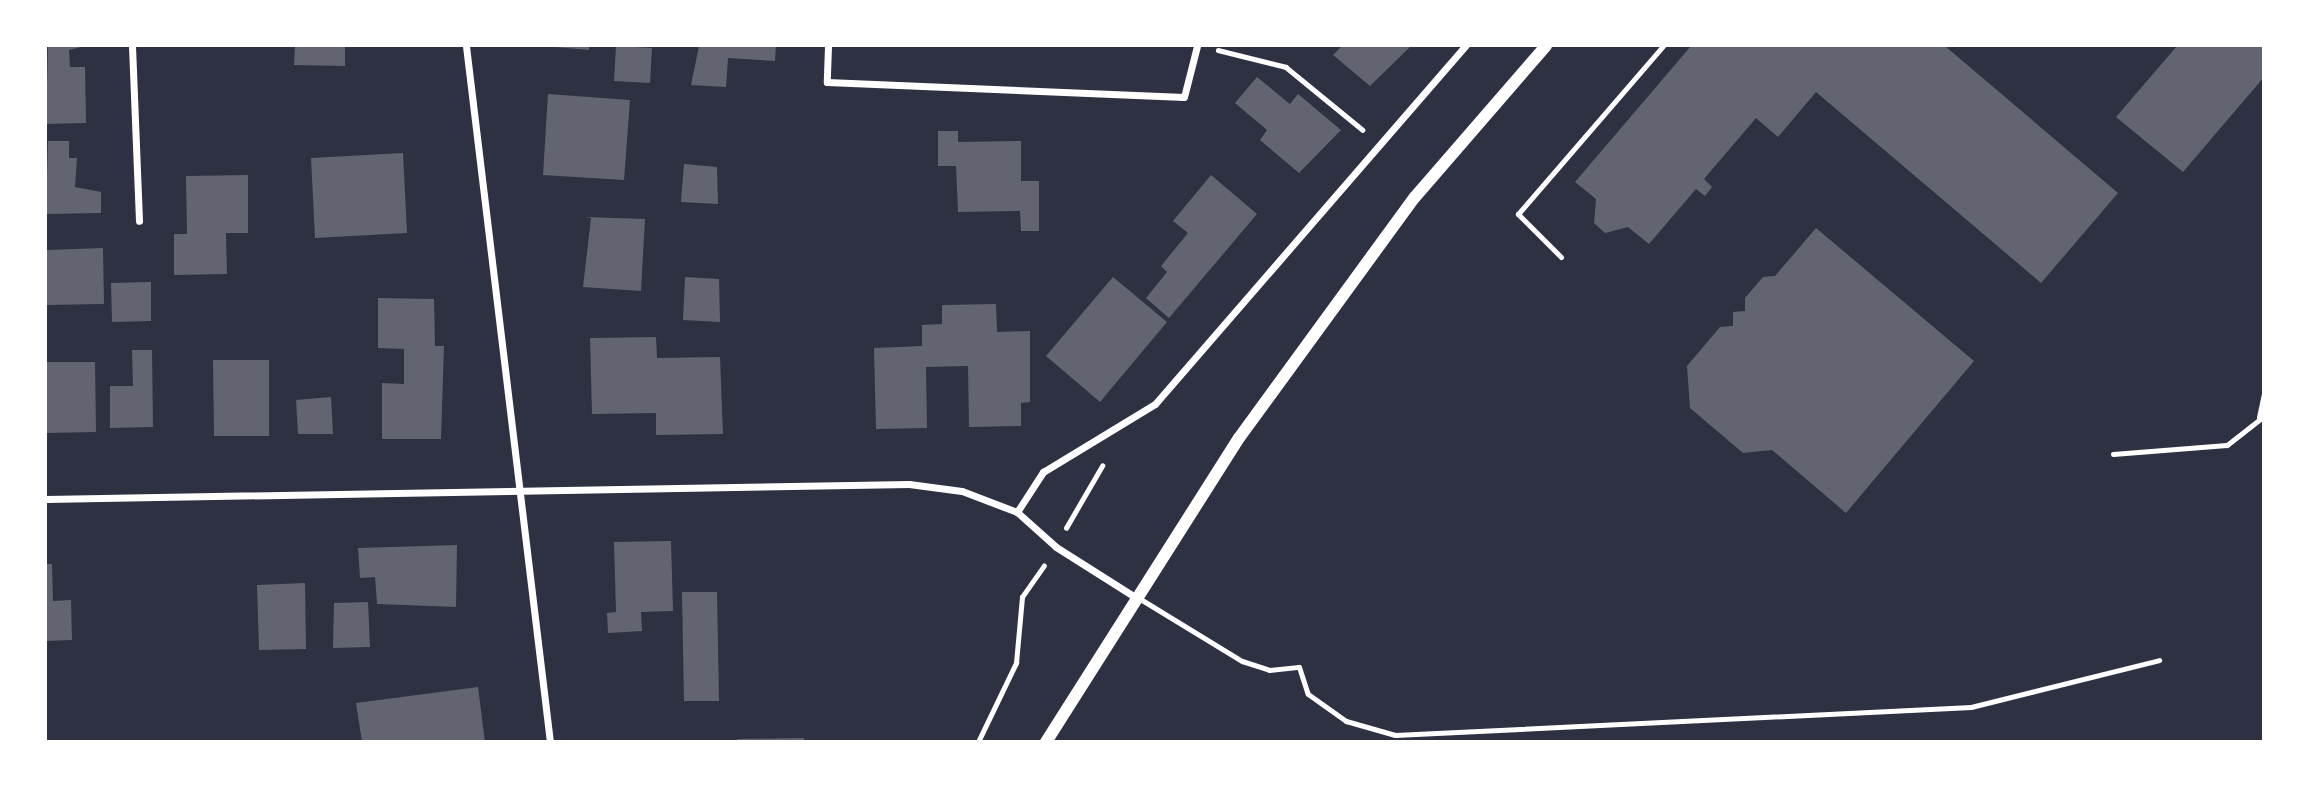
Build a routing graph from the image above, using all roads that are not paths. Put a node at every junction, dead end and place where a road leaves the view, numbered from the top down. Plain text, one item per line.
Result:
1 (132, 46) edge
2 (466, 46) edge
3 (828, 46) edge
4 (1197, 46) edge
5 (1465, 46) edge
6 (1546, 46) edge
7 (1663, 46) edge
8 (139, 221) dead end
9 (1561, 257) dead end
10 (2263, 394) edge
11 (2261, 417) edge
12 (2113, 454) dead end
13 (519, 493) junction
14 (46, 499) edge
15 (1017, 512) junction
16 (1135, 597) junction
17 (2159, 660) dead end
18 (550, 741) edge
19 (1046, 741) edge

1 - 8 street
2 - 13 street
3 - 4 street
5 - 15 street
6 - 16 street
7 - 9 lane
10 - 11 lane
11 - 12 lane
13 - 14 street
13 - 15 street
13 - 18 street
15 - 16 street
16 - 17 lane
16 - 19 street

